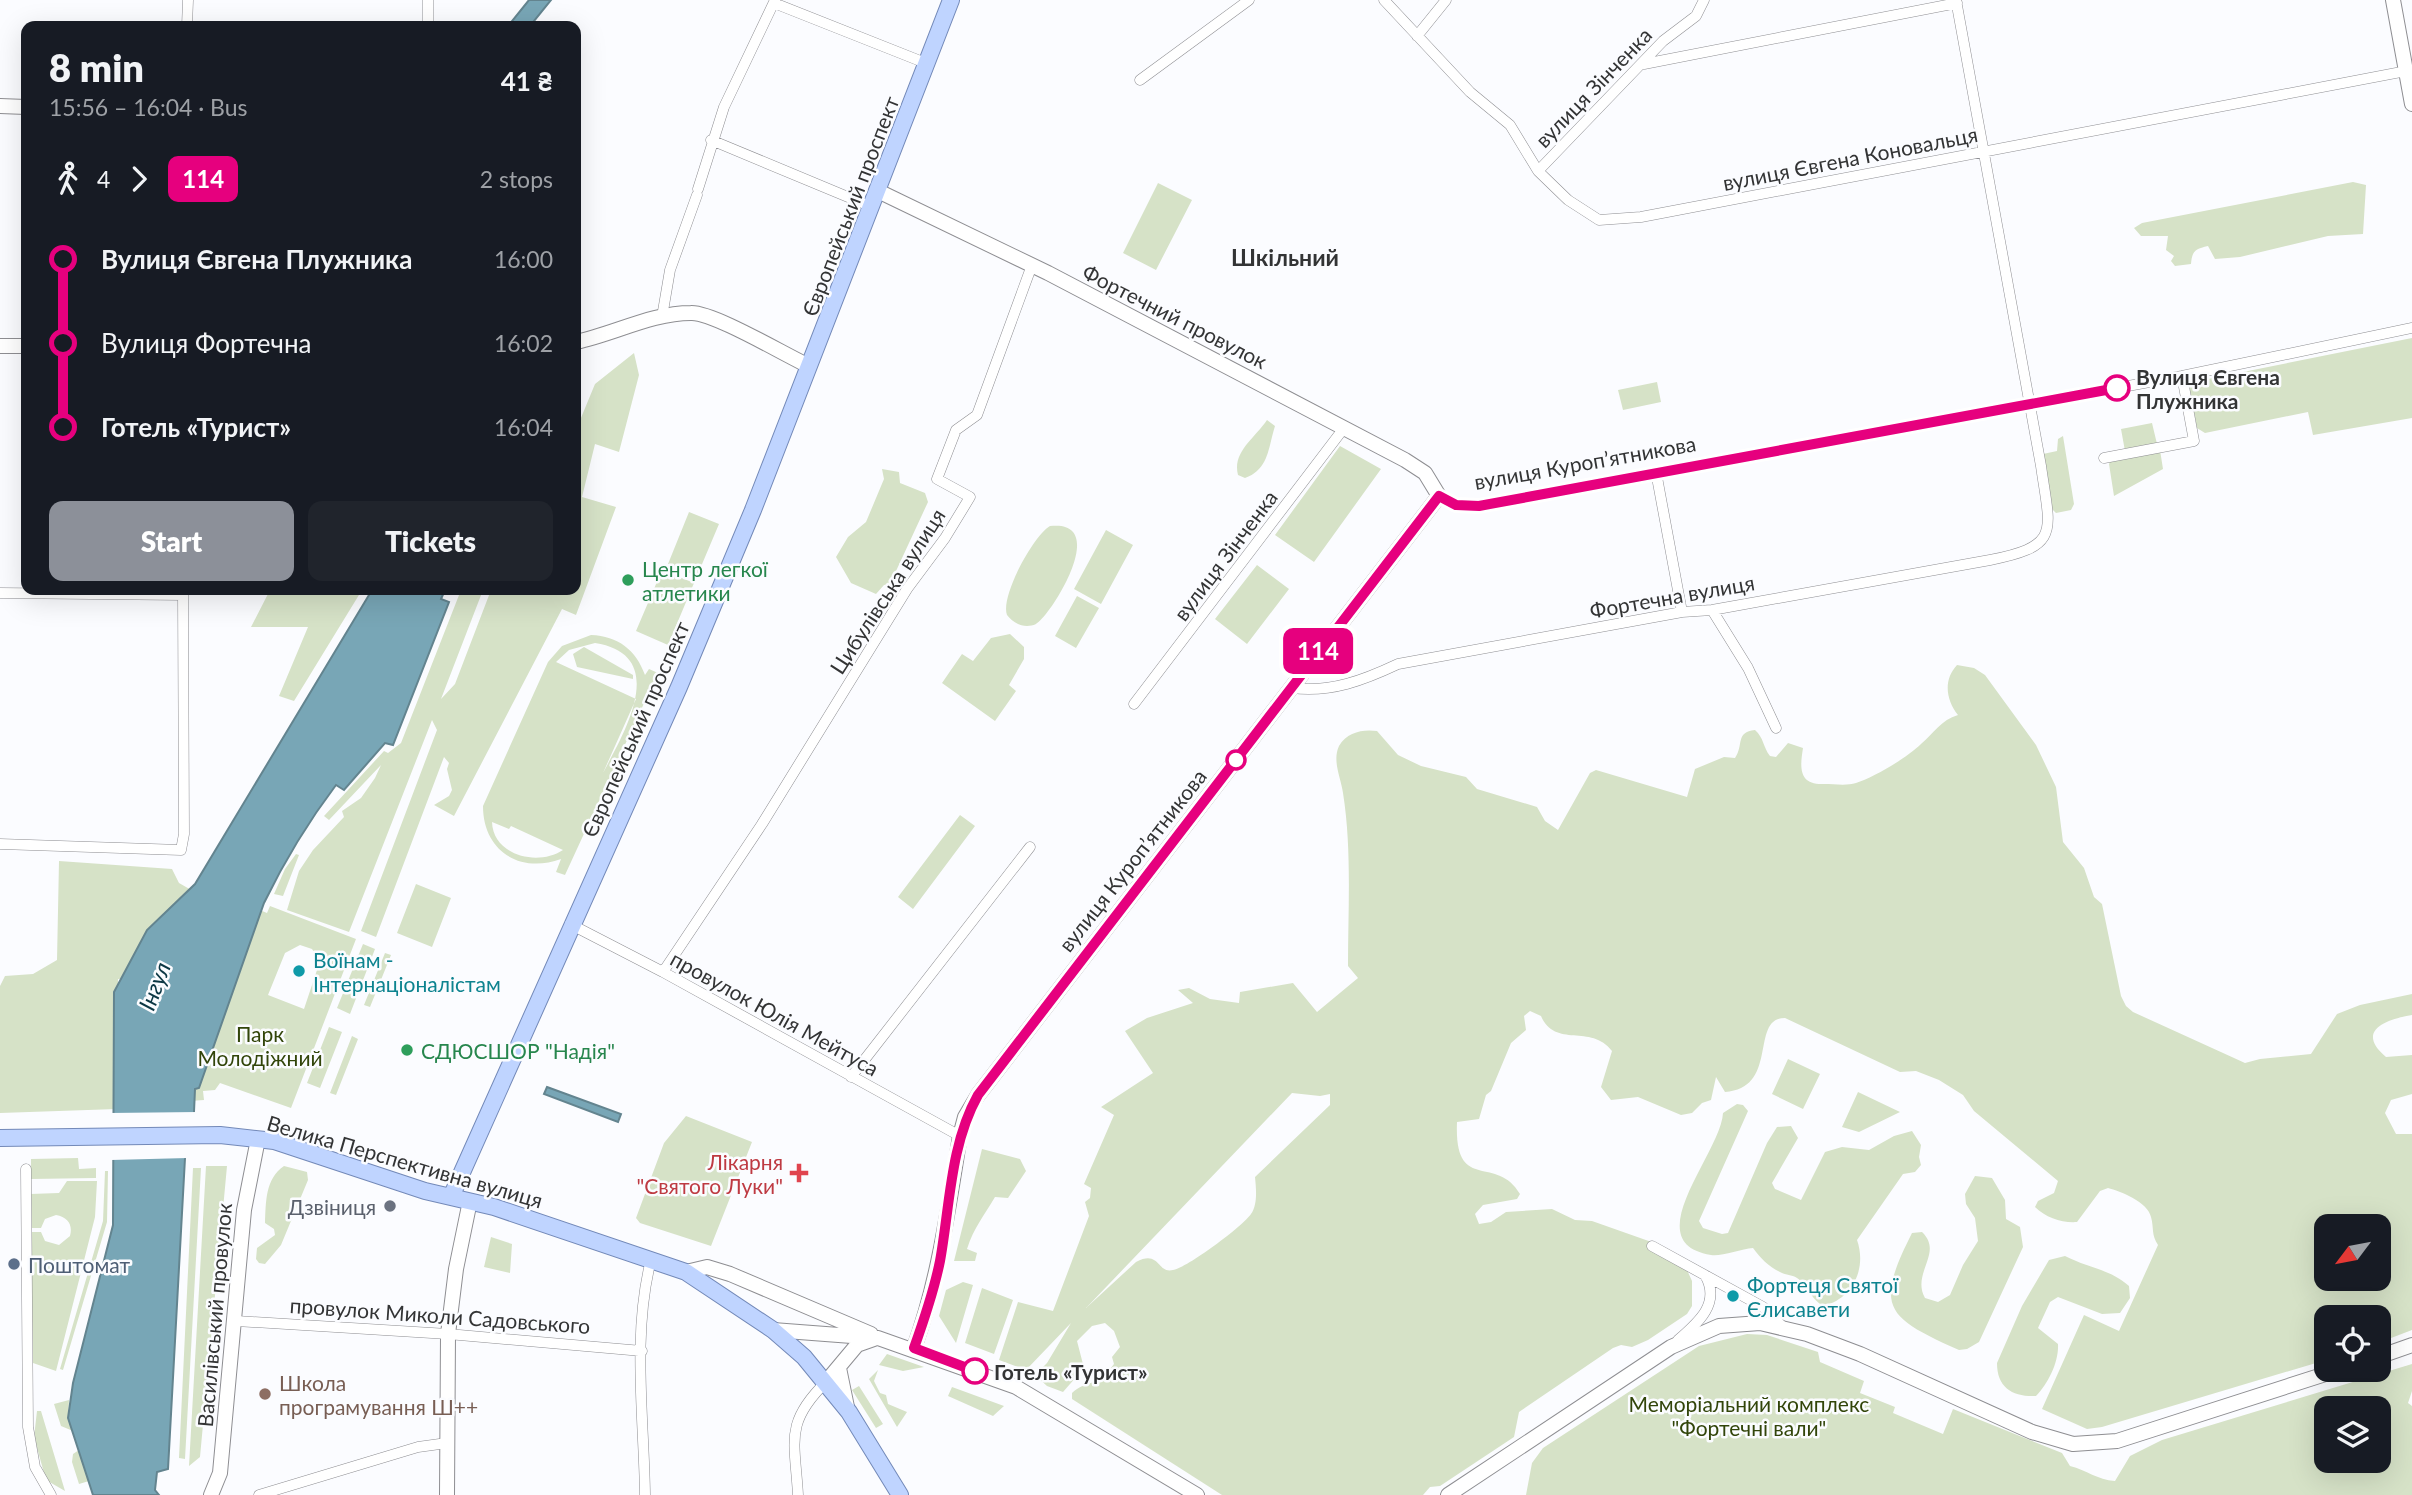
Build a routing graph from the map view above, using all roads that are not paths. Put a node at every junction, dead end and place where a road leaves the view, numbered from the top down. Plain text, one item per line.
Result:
1 (188, 0) edge
2 (428, 0) edge
3 (951, 0) edge
4 (1249, 0) edge
5 (1384, 0) edge
6 (1446, 0) edge
7 (1704, 0) edge
8 (1913, 0) edge
9 (1935, 0) edge
10 (2393, 0) edge
11 (775, 1) edge
12 (1957, 2) edge
13 (1909, 12) junction
14 (187, 21) edge
15 (428, 21) edge
16 (1417, 36) junction
17 (928, 64) junction
18 (1644, 64) junction
19 (2409, 70) edge
20 (1140, 80) dead end
21 (2412, 104) edge
22 (0, 106) edge
23 (21, 107) edge
24 (711, 140) junction
25 (1984, 153) junction
26 (1538, 171) junction
27 (878, 191) junction
28 (872, 207) junction
29 (1032, 265) junction
30 (662, 317) junction
31 (2412, 328) edge
32 (581, 341) edge
33 (0, 346) edge
34 (21, 346) edge
35 (809, 366) junction
36 (2182, 376) junction
37 (2030, 404) junction
38 (1344, 428) junction
39 (2104, 458) dead end
40 (1657, 472) junction
41 (1439, 496) junction
42 (0, 593) edge
43 (21, 593) edge
44 (183, 595) edge
45 (1712, 610) junction
46 (1682, 612) junction
47 (1292, 688) junction
48 (1134, 704) dead end
49 (1776, 728) dead end
50 (0, 844) edge
51 (1030, 847) dead end
52 (570, 925) junction
53 (663, 972) junction
54 (851, 1077) junction
55 (960, 1136) junction
56 (0, 1138) edge
57 (258, 1139) junction
58 (26, 1169) dead end
59 (451, 1196) junction
60 (470, 1201) junction
61 (1653, 1246) dead end
62 (651, 1260) junction
63 (686, 1272) junction
64 (1705, 1275) junction
65 (236, 1321) junction
66 (1782, 1326) junction
67 (773, 1330) junction
68 (448, 1334) junction
69 (878, 1338) junction
70 (2412, 1345) edge
71 (1671, 1347) junction
72 (914, 1348) junction
73 (642, 1351) junction
74 (2391, 1352) edge
75 (839, 1368) junction
76 (2314, 1378) edge
77 (826, 1382) junction
78 (849, 1412) junction
79 (447, 1443) junction
80 (51, 1495) edge
81 (211, 1495) edge
82 (259, 1495) edge
83 (447, 1495) edge
84 (645, 1495) edge
85 (798, 1495) edge
86 (900, 1495) edge
87 (1197, 1495) edge
88 (1448, 1495) edge

1 - 14 street
2 - 15 street
3 - 17 main road, Європейський проспект
4 - 20 street
5 - 16 street, вулиця Євгена Коновальця
6 - 16 street
7 - 18 street, вулиця Зінченка
8 - 13 street
9 - 12 street
10 - 19 main road
11 - 17 street
11 - 24 street
12 - 13 street
12 - 25 street
13 - 18 street
16 - 26 street, вулиця Євгена Коновальця
17 - 27 main road, Європейський проспект
18 - 26 street, вулиця Зінченка
19 - 21 main road
19 - 25 street, вулиця Євгена Коновальця
22 - 23 main road
24 - 28 street
24 - 30 street
25 - 26 street, вулиця Євгена Коновальця
25 - 37 street
27 - 28 main road, Європейський проспект
27 - 29 main road, Фортечний провулок
28 - 35 main road, Європейський проспект
29 - 38 main road, Фортечний провулок
29 - 53 street, Цибулівська вулиця
30 - 32 main road
30 - 35 main road
31 - 36 street, вулиця Куропʼятникова
33 - 34 main road
35 - 52 main road, Європейський проспект
36 - 37 street, вулиця Куропʼятникова
36 - 39 street
37 - 40 street, вулиця Куропʼятникова
37 - 45 street, Фортечна вулиця
38 - 41 main road, Фортечний провулок
38 - 48 street, вулиця Зінченка
40 - 41 street, вулиця Куропʼятникова
40 - 46 street
41 - 47 main road, вулиця Куропʼятникова
42 - 43 street
44 - 50 street
45 - 46 street, Фортечна вулиця
45 - 49 street
46 - 47 street, Фортечна вулиця
47 - 55 main road, вулиця Куропʼятникова
51 - 54 street
52 - 53 street, провулок Юлія Мейтуса
52 - 59 main road, Європейський проспект
53 - 54 street, провулок Юлія Мейтуса
54 - 55 street, провулок Юлія Мейтуса
55 - 72 main road, вулиця Куропʼятникова
56 - 57 main road, Велика Перспективна вулиця
57 - 59 main road, Велика Перспективна вулиця
57 - 65 main road, Василівський провулок
58 - 80 street
59 - 60 main road, Велика Перспективна вулиця
60 - 62 main road, Велика Перспективна вулиця
60 - 68 main road
61 - 64 street
62 - 63 main road, Велика Перспективна вулиця
62 - 73 street
63 - 67 main road, Велика Перспективна вулиця
63 - 69 main road
64 - 66 street
64 - 71 street
65 - 68 street, провулок Миколи Садовського
65 - 81 main road, Василівський провулок
66 - 71 main road
66 - 76 main road
67 - 69 main road
67 - 77 main road, Велика Перспективна вулиця
68 - 73 street, провулок Миколи Садовського
68 - 79 main road
69 - 72 main road
69 - 75 main road
70 - 74 main road
71 - 88 main road
72 - 87 main road
73 - 84 street
75 - 77 main road
75 - 78 main road
77 - 78 main road, Велика Перспективна вулиця
77 - 85 street
78 - 86 main road, Велика Перспективна вулиця
79 - 82 street
79 - 83 main road

